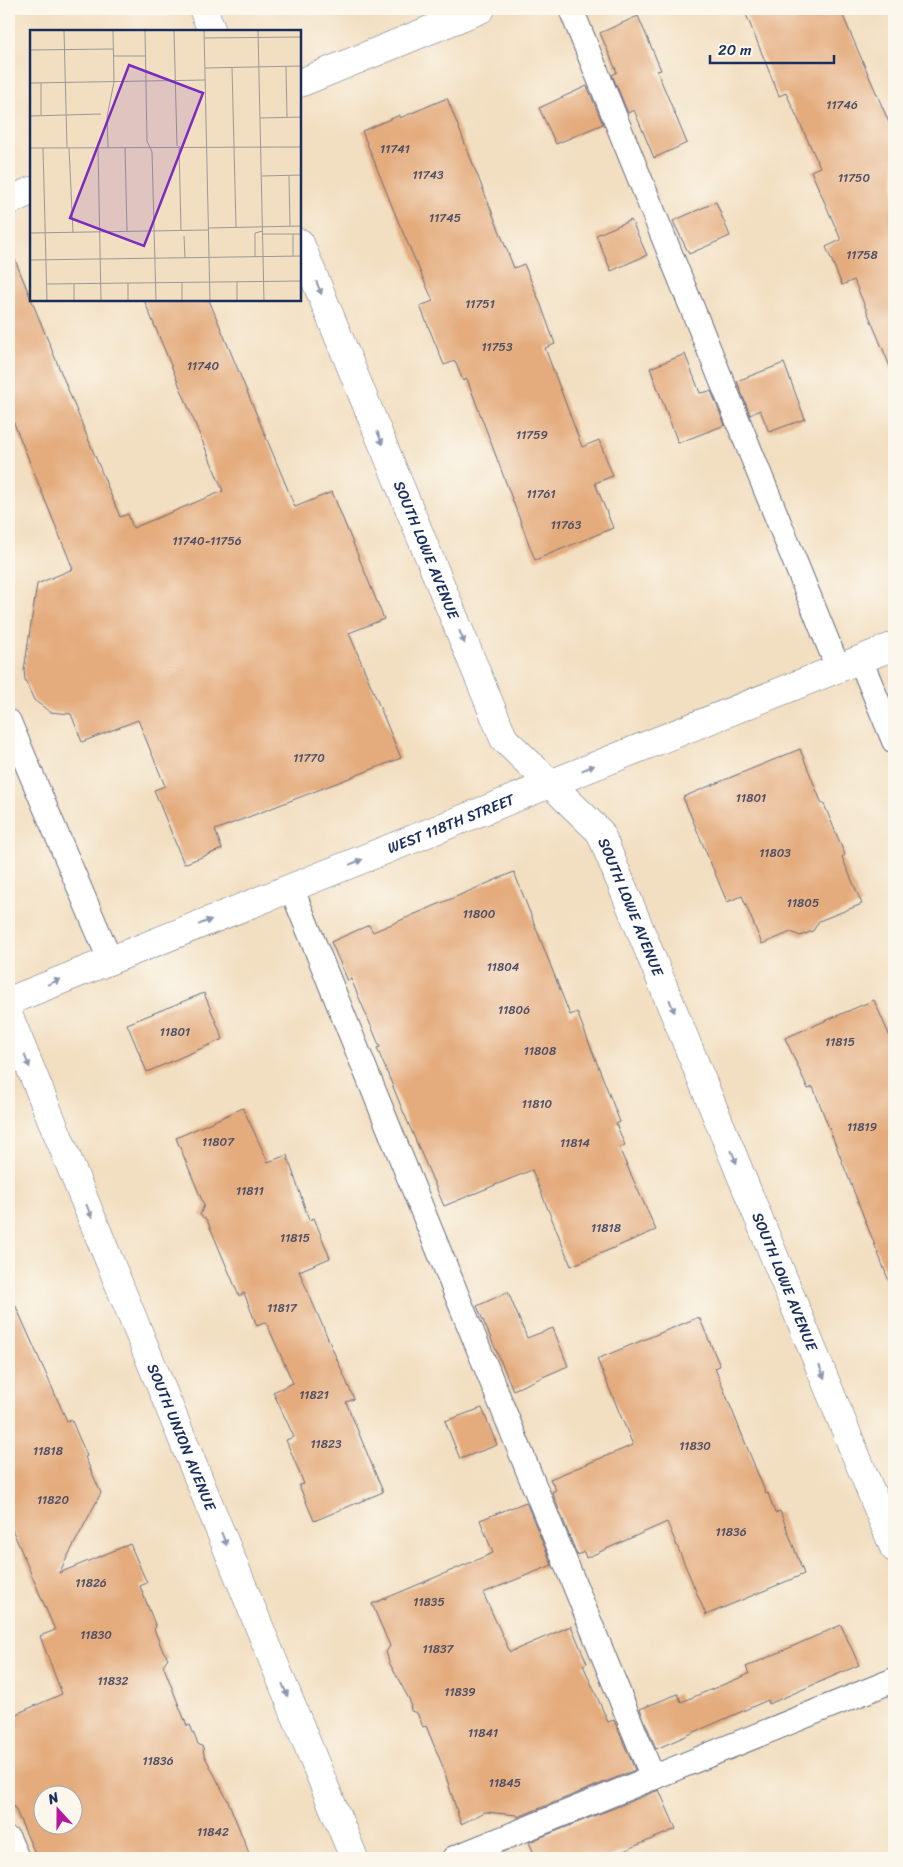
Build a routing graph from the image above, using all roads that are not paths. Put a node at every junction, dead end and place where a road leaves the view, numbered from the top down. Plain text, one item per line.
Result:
1 (203, 9) edge
2 (481, 9) edge
3 (571, 9) edge
4 (212, 30) edge
5 (301, 83) edge
6 (30, 191) edge
7 (9, 200) edge
8 (301, 245) edge
9 (894, 646) edge
10 (849, 664) junction
11 (9, 722) edge
12 (894, 741) edge
13 (550, 783) junction
14 (292, 887) junction
15 (110, 960) junction
16 (9, 1001) edge
17 (9, 1016) edge
18 (894, 1548) edge
19 (894, 1680) edge
20 (653, 1778) junction
21 (9, 1840) edge
22 (16, 1858) edge
23 (354, 1858) edge
24 (454, 1858) edge

1 - 4 street
2 - 5 street
3 - 10 lane
6 - 7 street
8 -> 13 street, SOUTH LOWE AVENUE
9 - 10 street, WEST 118TH STREET
10 - 12 lane
13 -> 10 street, WEST 118TH STREET
11 - 15 lane
14 -> 13 street, WEST 118TH STREET
13 -> 18 street, SOUTH LOWE AVENUE
15 -> 14 street, WEST 118TH STREET
14 - 20 lane
16 -> 15 street, WEST 118TH STREET
17 -> 23 street, SOUTH UNION AVENUE
19 - 20 lane
20 - 24 lane
21 - 22 lane

